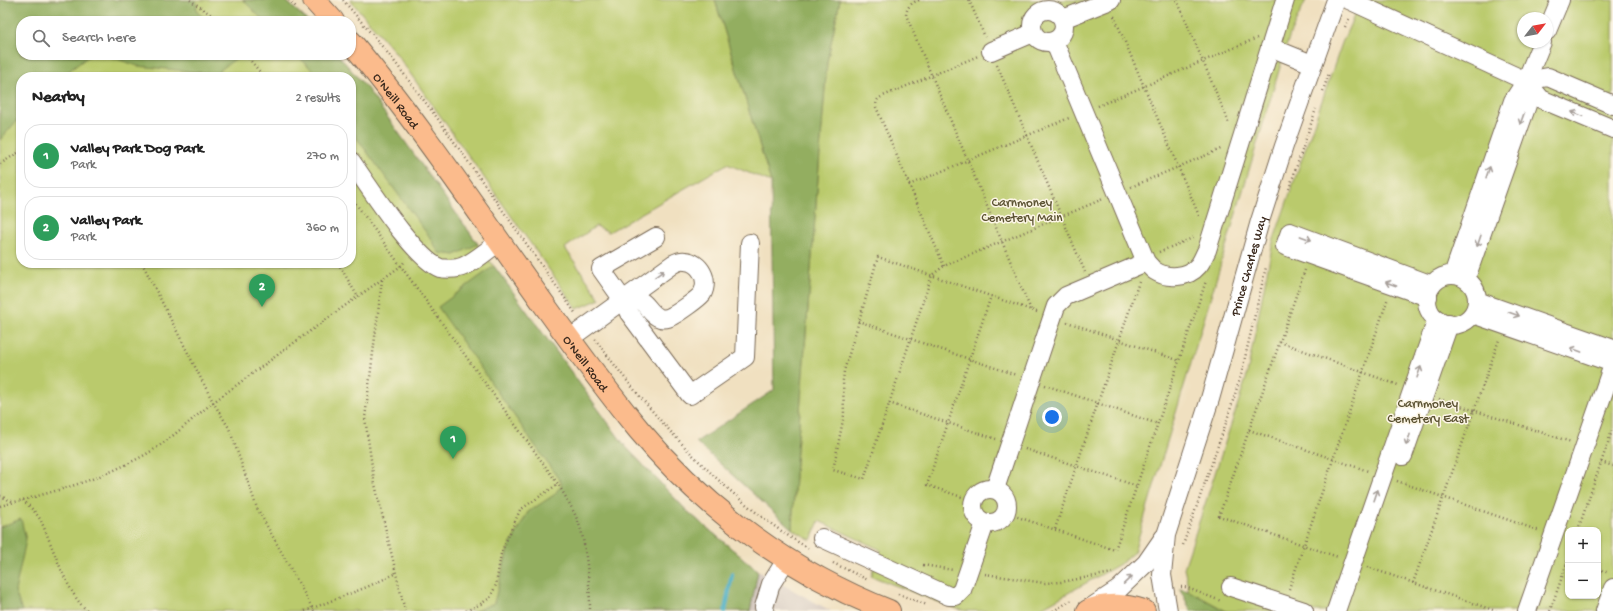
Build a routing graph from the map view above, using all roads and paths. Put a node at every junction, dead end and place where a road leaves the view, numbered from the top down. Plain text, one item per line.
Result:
1 (190, 0) edge
2 (314, 0) edge
3 (343, 0) edge
4 (919, 0) edge
5 (969, 0) edge
6 (1176, 0) edge
7 (1285, 0) edge
8 (1336, 0) edge
9 (1560, 0) edge
10 (1109, 1) edge
11 (1352, 2) edge
12 (1040, 5) edge
13 (213, 16) edge
14 (329, 16) edge
15 (1553, 16) edge
16 (1063, 20) junction
17 (1344, 30) dead end
18 (1033, 32) junction
19 (1054, 41) junction
20 (356, 48) edge
21 (1270, 48) junction
22 (1540, 48) edge
23 (991, 51) junction
24 (250, 60) edge
25 (1312, 64) junction
26 (1330, 70) dead end
27 (260, 72) edge
28 (932, 76) junction
29 (1526, 81) junction
30 (1320, 97) dead end
31 (1318, 103) dead end
32 (1613, 105) edge
33 (1613, 129) edge
34 (1239, 141) junction
35 (16, 154) edge
36 (0, 164) edge
37 (1178, 167) junction
38 (356, 168) edge
39 (1117, 192) junction
40 (1288, 192) dead end
41 (356, 204) edge
42 (1061, 216) junction
43 (1210, 231) junction
44 (656, 237) dead end
45 (1002, 241) junction
46 (499, 242) junction
47 (750, 243) dead end
48 (417, 251) junction
49 (1311, 255) junction
50 (1145, 260) junction
51 (1266, 265) dead end
52 (401, 266) junction
53 (944, 266) junction
54 (145, 268) edge
55 (341, 268) edge
56 (932, 275) junction
57 (1459, 276) junction
58 (382, 279) junction
59 (1206, 279) dead end
60 (1392, 284) junction
61 (1091, 285) junction
62 (1430, 291) junction
63 (991, 296) junction
64 (358, 297) junction
65 (625, 298) junction
66 (1475, 307) junction
67 (1031, 310) junction
68 (1052, 318) junction
69 (858, 321) junction
70 (1443, 322) junction
71 (1504, 325) junction
72 (577, 332) junction
73 (910, 339) junction
74 (1119, 340) junction
75 (1613, 349) edge
76 (969, 359) junction
77 (1180, 361) junction
78 (1613, 364) edge
79 (1031, 380) junction
80 (213, 402) junction
81 (1098, 403) junction
82 (1158, 424) junction
83 (1613, 428) edge
84 (1249, 430) junction
85 (1333, 458) junction
86 (1601, 462) junction
87 (1613, 466) edge
88 (1389, 478) junction
89 (558, 484) junction
90 (995, 490) junction
91 (0, 496) edge
92 (1443, 498) junction
93 (23, 500) junction
94 (973, 501) junction
95 (14, 502) junction
96 (0, 506) edge
97 (1006, 512) junction
98 (985, 523) junction
99 (1579, 527) edge
100 (1055, 529) junction
101 (1166, 535) junction
102 (1554, 536) junction
103 (816, 543) joint
104 (1303, 545) junction
105 (1181, 551) dead end
106 (786, 560) junction
107 (828, 560) dead end
108 (1567, 563) edge
109 (1358, 564) junction
110 (1601, 570) edge
111 (1119, 571) dead end
112 (397, 573) junction
113 (978, 573) dead end
114 (1613, 574) edge
115 (873, 583) dead end
116 (1413, 583) junction
117 (1185, 587) dead end
118 (1231, 587) joint
119 (1613, 588) edge
120 (890, 601) edge
121 (1284, 604) junction
122 (81, 606) junction
123 (930, 606) dead end
124 (313, 610) edge
125 (81, 611) edge
126 (88, 611) edge
127 (305, 611) edge
128 (405, 611) edge
129 (466, 611) edge
130 (590, 611) edge
131 (765, 611) edge
132 (1086, 611) edge
133 (1144, 611) edge
134 (1168, 611) edge
135 (1304, 611) edge
136 (1336, 611) edge
137 (1348, 611) edge
138 (1496, 611) edge
139 (1527, 611) edge
140 (1550, 611) edge
141 (1605, 611) edge

1 - 13 path
2 - 14 main road
3 - 72 path
4 - 28 path
5 - 23 path
6 - 34 path
7 - 21 street
8 - 25 street, Prince Charles Way
9 - 15 street
10 - 16 street
10 - 37 path
11 - 17 path
11 - 29 street
12 - 16 street
12 - 18 street
16 - 19 street
18 - 19 street
18 - 23 street
19 - 39 street
20 - 46 main road, O'Neill Road
21 - 25 street
21 - 34 street
22 - 29 street
23 - 28 path
23 - 42 path
24 - 27 path
25 - 101 street, Prince Charles Way
26 - 30 path
28 - 45 path
28 - 53 path
29 - 32 street
33 -> 29 street
29 - 57 street
31 - 40 path
34 - 37 path
34 - 43 street
35 - 36 path
37 - 39 path
37 - 43 path
38 - 48 street
39 - 42 path
39 - 50 street
41 - 52 path
42 - 45 path
42 - 61 path
43 - 50 path
43 - 50 street
44 - 65 street
45 - 53 path
45 - 67 path
46 - 48 street
46 - 72 main road, O'Neill Road
47 - 65 street
48 - 52 path
60 -> 49 street
49 -> 62 street
49 - 84 path
50 - 61 street
50 - 74 path
51 - 105 path
52 - 58 path
52 - 89 path
53 - 56 path
54 - 80 path
55 - 64 path
56 - 63 path
56 - 69 path
56 - 73 path
57 - 62 street
57 - 66 street
58 - 64 path
58 - 112 path
59 - 77 path
60 - 62 street
60 - 85 path
61 - 68 street
62 - 70 street
63 - 67 path
63 - 76 path
64 - 80 path
65 - 72 street
66 - 70 street
66 - 71 street
66 -> 75 street
67 - 68 path
68 - 74 path
68 - 79 street
69 - 73 path
69 - 73 path
70 - 88 street
78 -> 71 street
71 - 92 path
72 - 103 path
72 - 106 main road, O'Neill Road
73 - 76 path
74 - 77 path
74 - 81 path
76 - 79 path
76 - 94 path
77 - 82 path
78 - 102 street
79 - 81 path
79 - 90 street
80 - 93 path
80 - 124 path
81 - 82 path
81 - 100 path
82 - 100 path
83 - 86 path
84 - 85 path
84 - 104 path
85 - 88 path
85 - 104 path
86 - 87 path
86 - 99 path
88 - 92 path
88 - 109 street
89 - 129 path
89 - 130 path
90 - 94 street
90 - 97 street
91 - 95 path
92 - 102 path
92 - 116 path
93 - 95 path
93 - 122 path
94 - 98 street
95 - 96 path
97 - 98 street
97 - 100 path
98 - 103 street
132 -> 101 street, Prince Charles Way
101 - 134 street, Prince Charles Way
102 - 139 street
104 - 109 path
104 - 121 path
106 - 120 main road, O'Neill Road
106 - 131 street
107 - 115 path
108 - 140 path
109 - 116 path
109 - 136 street
109 - 137 street
110 - 114 path
111 - 113 path
112 - 124 path
112 - 128 path
116 - 138 path
117 - 118 path
118 - 121 street
119 - 141 street
120 - 123 path
121 - 135 street
122 - 125 path
122 - 126 path
124 - 127 path
132 - 133 main road

